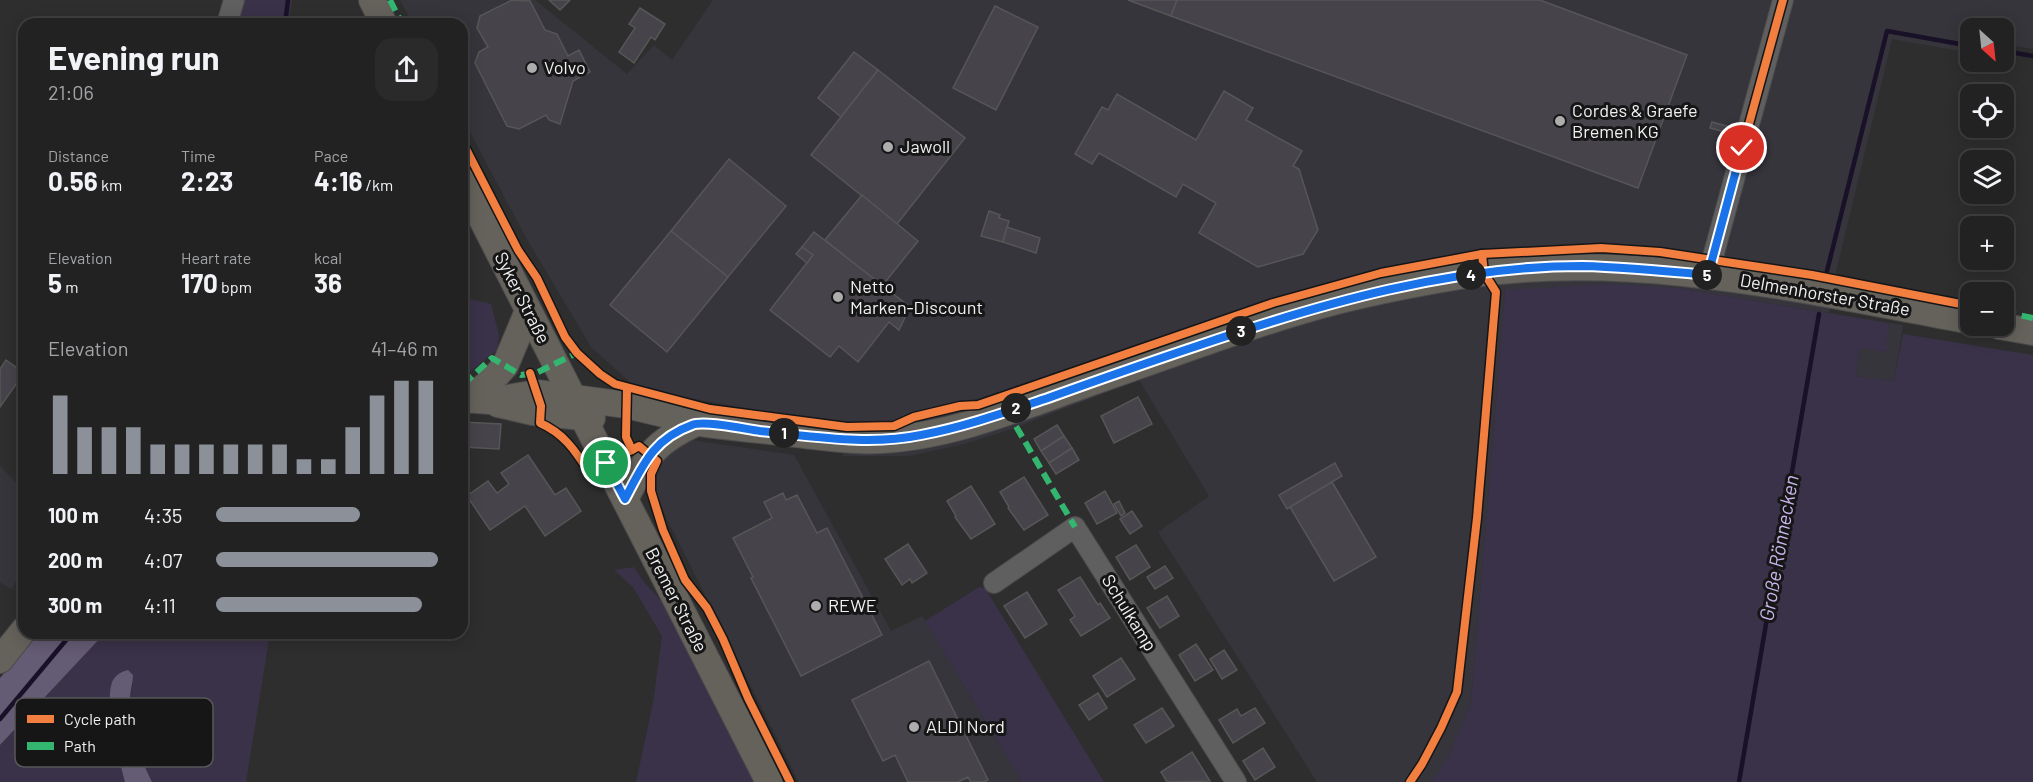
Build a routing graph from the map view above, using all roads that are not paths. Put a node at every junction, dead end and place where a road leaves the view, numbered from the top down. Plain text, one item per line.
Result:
1 (234, 0) edge
2 (372, 0) edge
3 (1783, 0) edge
4 (229, 18) edge
5 (381, 18) edge
6 (468, 192) edge
7 (1708, 275) junction
8 (528, 311) junction
9 (1960, 319) edge
10 (2014, 329) edge
11 (2033, 332) edge
12 (473, 400) edge
13 (579, 408) junction
14 (690, 422) junction
15 (625, 499) junction
16 (994, 583) dead end
17 (18, 638) edge
18 (0, 660) edge
19 (770, 782) edge
20 (1236, 782) edge

1 - 4 street
2 - 5 main road
3 - 7 street
6 - 8 main road, Syker Straße
7 - 9 main road, Delmenhorster Straße
7 - 14 main road, Delmenhorster Straße
8 - 12 main road
8 - 13 main road, Syker Straße
10 - 11 main road
12 - 13 main road, Delmenhorster Straße
13 - 14 main road, Delmenhorster Straße
13 - 15 main road, Bremer Straße
14 - 15 main road
15 - 19 main road, Bremer Straße
16 - 20 street, Schulkamp
17 - 18 main road

